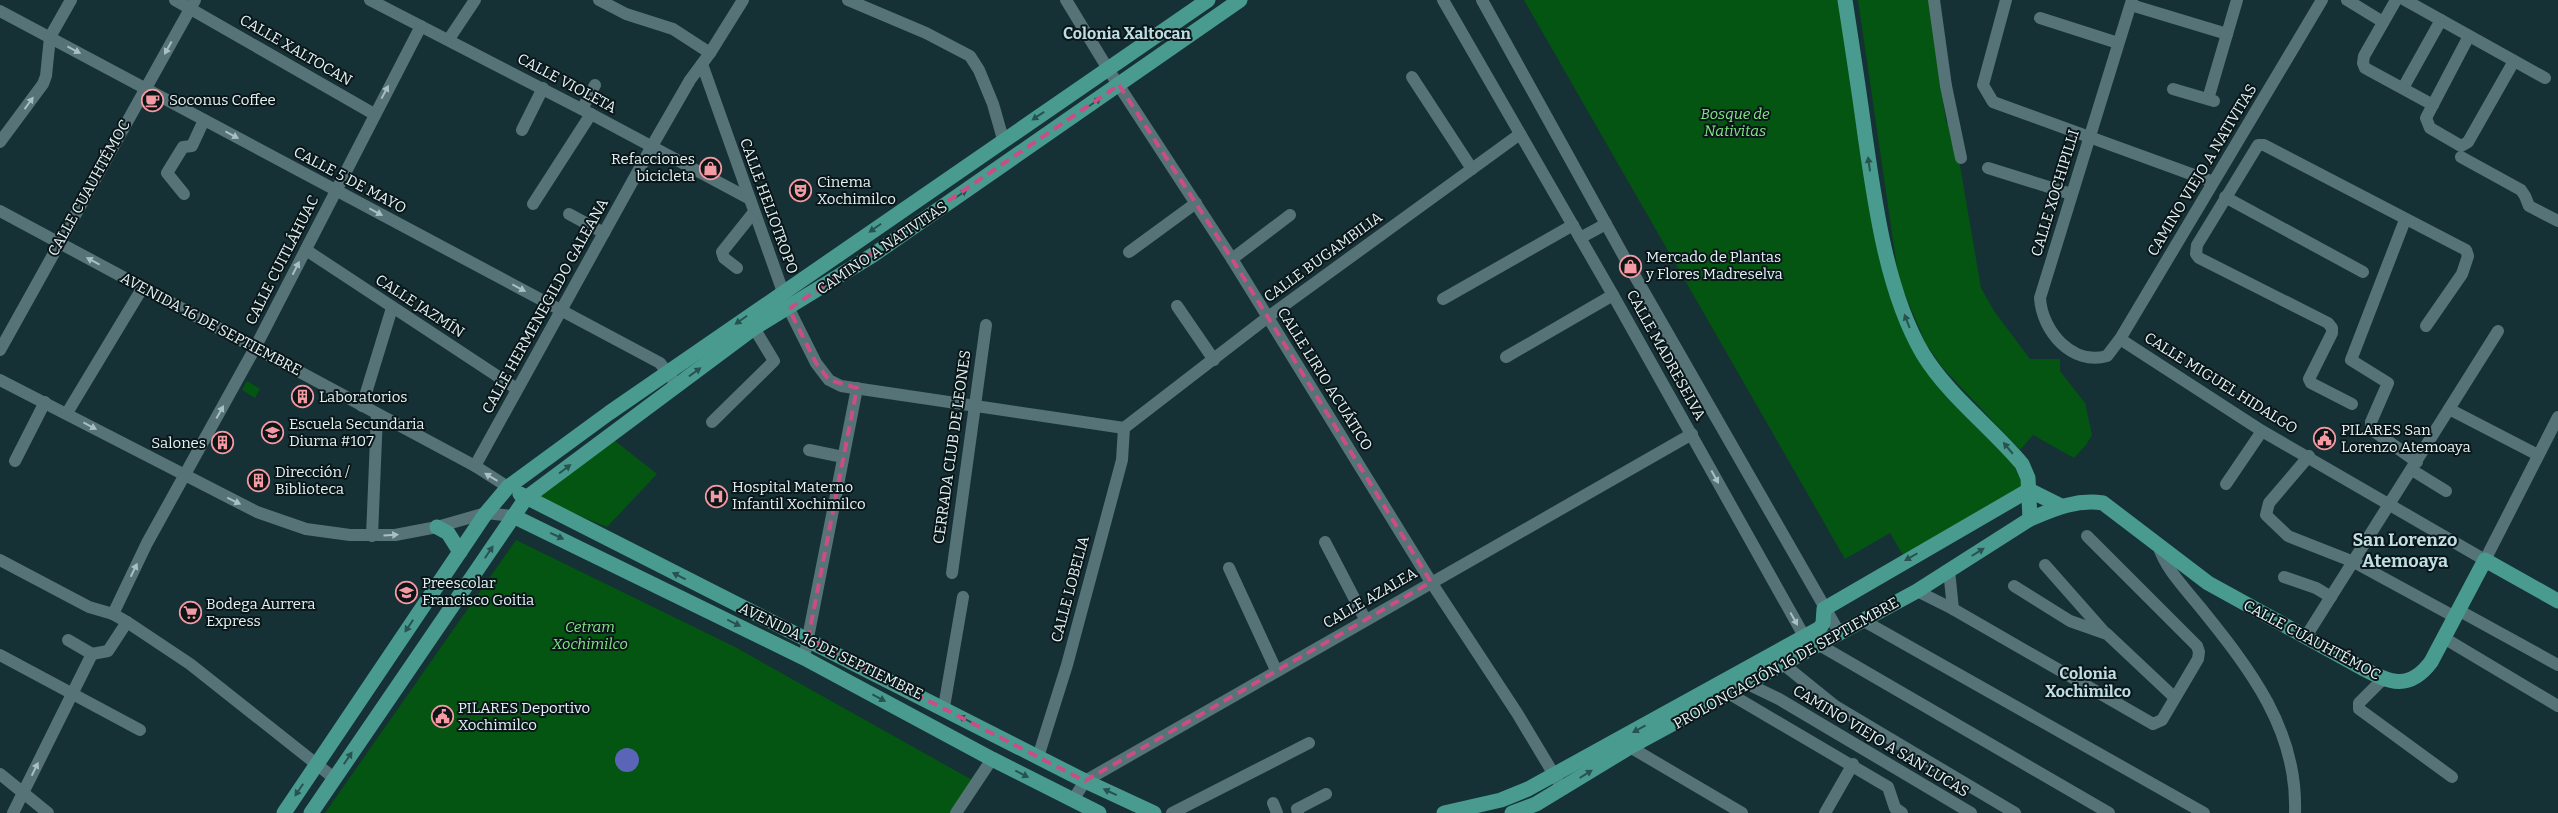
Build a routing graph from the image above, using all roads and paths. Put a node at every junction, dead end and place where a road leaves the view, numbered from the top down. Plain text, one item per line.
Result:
1 (71, 0) edge
2 (175, 0) edge
3 (370, 0) edge
4 (475, 0) edge
5 (599, 0) edge
6 (743, 0) edge
7 (848, 0) edge
8 (1066, 0) edge
9 (1208, 0) edge
10 (1240, 0) edge
11 (1443, 0) edge
12 (1482, 0) edge
13 (1845, 0) edge
14 (1934, 0) edge
15 (2006, 0) edge
16 (2237, 0) edge
17 (2322, 0) edge
18 (2346, 0) edge
19 (2396, 0) edge
20 (2405, 0) edge
21 (2131, 2) edge
22 (192, 4) edge
23 (0, 11) edge
24 (2040, 18) dead end
25 (2441, 20) junction
26 (2383, 22) junction
27 (421, 26) junction
28 (2227, 34) junction
29 (2469, 36) junction
30 (50, 37) junction
31 (449, 40) junction
32 (2118, 43) junction
33 (710, 52) junction
34 (2514, 61) junction
35 (702, 64) junction
36 (1108, 69) junction
37 (1412, 77) dead end
38 (2545, 78) dead end
39 (596, 85) dead end
40 (1119, 85) junction
41 (146, 87) junction
42 (543, 88) junction
43 (2403, 88) junction
44 (2174, 89) dead end
45 (2433, 105) junction
46 (586, 111) junction
47 (374, 114) junction
48 (204, 120) junction
49 (522, 130) dead end
50 (1520, 134) junction
51 (2090, 136) junction
52 (1003, 139) junction
53 (0, 142) edge
54 (652, 146) junction
55 (2461, 157) dead end
56 (1961, 158) dead end
57 (1988, 168) dead end
58 (1472, 169) junction
59 (2213, 182) junction
60 (335, 190) junction
61 (184, 194) dead end
62 (2071, 194) junction
63 (2224, 197) junction
64 (748, 198) junction
65 (1196, 203) junction
66 (533, 204) dead end
67 (0, 211) edge
68 (754, 212) junction
69 (569, 214) dead end
70 (1290, 215) dead end
71 (2405, 220) junction
72 (2558, 221) edge
73 (1606, 224) junction
74 (1573, 226) junction
75 (604, 233) junction
76 (1580, 238) junction
77 (58, 243) junction
78 (306, 250) junction
79 (1129, 252) dead end
80 (1232, 259) junction
81 (737, 268) dead end
82 (2363, 272) dead end
83 (143, 287) junction
84 (782, 292) junction
85 (1613, 295) junction
86 (1443, 299) dead end
87 (1177, 306) dead end
88 (392, 308) junction
89 (788, 309) junction
90 (560, 310) junction
91 (1268, 317) junction
92 (986, 325) dead end
93 (2426, 326) dead end
94 (754, 328) junction
95 (2498, 331) dead end
96 (2120, 339) junction
97 (255, 348) junction
98 (0, 350) edge
99 (2107, 356) joint
100 (1506, 357) dead end
101 (1214, 360) junction
102 (668, 371) junction
103 (0, 380) edge
104 (677, 385) junction
105 (857, 388) junction
106 (517, 389) junction
107 (45, 402) junction
108 (2352, 404) dead end
109 (362, 406) junction
110 (973, 407) junction
111 (2449, 409) junction
112 (67, 413) junction
113 (609, 413) junction
114 (377, 414) junction
115 (2558, 417) edge
116 (712, 422) dead end
117 (619, 427) junction
118 (1124, 428) junction
119 (2262, 430) junction
120 (1692, 434) junction
121 (809, 450) dead end
122 (2538, 455) junction
123 (2309, 456) junction
124 (843, 457) junction
125 (15, 461) dead end
126 (475, 466) junction
127 (2415, 466) junction
128 (184, 476) junction
129 (2226, 484) dead end
130 (508, 487) junction
131 (2030, 490) junction
132 (2446, 491) dead end
133 (526, 498) junction
134 (2389, 505) junction
135 (2061, 506) junction
136 (486, 513) junction
137 (513, 516) junction
138 (2030, 519) junction
139 (437, 527) junction
140 (372, 536) junction
141 (2087, 536) dead end
142 (1325, 542) dead end
143 (2158, 545) junction
144 (460, 552) junction
145 (0, 560) edge
146 (2485, 560) junction
147 (649, 561) junction
148 (2354, 562) junction
149 (2045, 566) dead end
150 (1228, 568) dead end
151 (1949, 570) junction
152 (952, 573) dead end
153 (640, 576) junction
154 (2284, 577) dead end
155 (1431, 582) junction
156 (2014, 586) dead end
157 (1917, 591) junction
158 (710, 592) junction
159 (963, 597) dead end
160 (2331, 597) junction
161 (2558, 601) edge
162 (702, 607) junction
163 (1824, 609) junction
164 (1953, 609) junction
165 (113, 614) junction
166 (2457, 614) junction
167 (1365, 620) junction
168 (1864, 621) junction
169 (127, 622) junction
170 (1840, 634) junction
171 (2107, 634) junction
172 (1804, 636) junction
173 (2305, 638) junction
174 (2444, 638) junction
175 (808, 639) junction
176 (68, 640) dead end
177 (1819, 644) junction
178 (0, 654) edge
179 (92, 654) junction
180 (804, 658) junction
181 (1783, 664) junction
182 (2558, 665) edge
183 (1276, 670) junction
184 (2383, 679) junction
185 (1748, 684) junction
186 (72, 693) junction
187 (1730, 694) junction
188 (2174, 697) junction
189 (2558, 706) edge
190 (944, 707) junction
191 (140, 730) dead end
192 (1310, 743) dead end
193 (1630, 747) junction
194 (1038, 757) junction
195 (992, 759) junction
196 (1853, 764) junction
197 (316, 765) junction
198 (0, 774) edge
199 (2452, 777) dead end
200 (334, 778) junction
201 (1085, 781) junction
202 (1558, 782) junction
203 (24, 793) junction
204 (1326, 794) dead end
205 (1073, 800) junction
206 (13, 813) edge
207 (48, 813) edge
208 (284, 813) edge
209 (311, 813) edge
210 (956, 813) edge
211 (1099, 813) edge
212 (1154, 813) edge
213 (1172, 813) edge
214 (1298, 813) edge
215 (1444, 813) edge
216 (1512, 813) edge
217 (1742, 813) edge
218 (1826, 813) edge
219 (1902, 813) edge
220 (1971, 813) edge
221 (2015, 813) edge
222 (2109, 813) edge
223 (2204, 813) edge
224 (2295, 813) edge

1 - 30 street
2 - 22 street, CALLE XALTOCAN
3 - 27 street, CALLE VIOLETA
4 - 31 street
5 - 33 street
6 - 33 street, CALLE HERMENEGILDO GALEANA
7 - 52 street
8 - 36 street, CALLE LIRIO ACUÁTICO
9 - 36 main road, CAMINO A NATIVITAS
10 - 40 main road, CAMINO A NATIVITAS
11 - 50 street, CALLE MADRESELVA
12 - 73 street, CALLE MADRESELVA
131 -> 13 main road
14 - 56 street
15 - 51 street
16 - 28 street
17 - 59 street, CAMINO VIEJO A NATIVITAS
18 - 26 street
19 - 26 street
20 - 25 street
21 - 28 street
21 - 32 street, CALLE XOCHIPILLI
22 -> 41 street, CALLE CUAUHTÉMOC
22 - 47 street, CALLE XALTOCAN
23 - 30 street, CALLE 5 DE MAYO
24 - 32 street
25 - 29 street
25 - 43 street
26 - 43 street
27 - 31 street, CALLE VIOLETA
47 -> 27 street, CALLE CUITLÁHUAC
28 - 44 street
29 - 34 street
29 - 45 street
30 -> 41 street, CALLE 5 DE MAYO
53 -> 30 street
31 - 42 street, CALLE VIOLETA
32 - 51 street, CALLE XOCHIPILLI
33 - 35 street, CALLE HERMENEGILDO GALEANA
34 - 38 street
34 - 45 street
35 - 54 street, CALLE HERMENEGILDO GALEANA
35 - 64 street, CALLE HELIOTROPO
36 - 40 street, CALLE LIRIO ACUÁTICO
36 -> 52 main road, CAMINO A NATIVITAS
37 - 58 street
39 - 46 street
40 - 65 street, CALLE LIRIO ACUÁTICO
89 -> 40 main road, CAMINO A NATIVITAS
41 - 48 street, CALLE 5 DE MAYO
41 - 77 street, CALLE CUAUHTÉMOC
42 - 46 street, CALLE VIOLETA
42 - 49 street
43 - 45 street
46 - 54 street, CALLE VIOLETA
46 - 66 street
47 - 60 street, CALLE CUITLÁHUAC
48 -> 60 street, CALLE 5 DE MAYO
48 - 61 street
50 - 58 street, CALLE BUGAMBILIA
50 - 74 street, CALLE MADRESELVA
51 - 59 street
51 - 62 street, CALLE XOCHIPILLI
52 -> 84 main road, CAMINO A NATIVITAS
54 - 64 street, CALLE VIOLETA
54 - 75 street, CALLE HERMENEGILDO GALEANA
55 - 72 street
57 - 62 street
58 - 91 street, CALLE BUGAMBILIA
59 - 96 street, CAMINO VIEJO A NATIVITAS
60 - 78 street, CALLE CUITLÁHUAC
60 -> 90 street, CALLE 5 DE MAYO
62 - 99 street, CALLE XOCHIPILLI
63 - 71 street
63 - 82 street
63 - 108 street
64 - 68 street, CALLE HELIOTROPO
65 - 79 street
65 - 80 street, CALLE LIRIO ACUÁTICO
67 - 77 street, AVENIDA 16 DE SEPTIEMBRE
68 - 81 street
68 - 84 street, CALLE HELIOTROPO
69 - 75 street
70 - 80 street
71 - 93 street
71 - 127 street
73 - 76 street
73 - 163 street, CALLE MADRESELVA
74 - 76 street, CALLE MADRESELVA
74 - 86 street
75 - 90 street, CALLE HERMENEGILDO GALEANA
76 - 85 street, CALLE MADRESELVA
83 -> 77 street, AVENIDA 16 DE SEPTIEMBRE
77 - 98 street, CALLE CUAUHTÉMOC
78 - 88 street, CALLE JAZMÍN
97 -> 78 street, CALLE CUITLÁHUAC
80 - 91 street, CALLE LIRIO ACUÁTICO
83 - 97 street, AVENIDA 16 DE SEPTIEMBRE
83 - 112 street
84 - 89 street, CALLE HELIOTROPO
84 -> 102 main road, CAMINO A NATIVITAS
85 - 100 street
85 - 120 street, CALLE MADRESELVA
87 - 101 street
88 - 106 street, CALLE JAZMÍN
88 - 109 street
89 - 94 main road, CAMINO A NATIVITAS
89 - 105 street, CALLE HELIOTROPO
90 - 102 street, CALLE 5 DE MAYO
90 - 106 street, CALLE HERMENEGILDO GALEANA
91 - 101 street, CALLE BUGAMBILIA
91 - 155 street, CALLE LIRIO ACUÁTICO
92 - 110 street, CERRADA CLUB DE LEONES
104 -> 94 main road, CAMINO A NATIVITAS
94 - 116 street
95 - 111 street
96 - 99 street, CAMINO VIEJO A NATIVITAS
96 - 119 street, CALLE MIGUEL HIDALGO
97 - 109 street, AVENIDA 16 DE SEPTIEMBRE
128 -> 97 street, CALLE CUITLÁHUAC
101 - 118 street, CALLE BUGAMBILIA
102 - 104 street, CALLE 5 DE MAYO
102 - 113 main road, CAMINO A NATIVITAS
103 - 107 street
104 - 117 main road, CAMINO A NATIVITAS
105 - 110 street, CALLE HELIOTROPO
105 - 124 street
106 - 126 street, CALLE HERMENEGILDO GALEANA
107 - 112 street
107 - 125 street
109 - 114 street, AVENIDA 16 DE SEPTIEMBRE
110 - 118 street, CALLE HELIOTROPO
110 - 152 street, CERRADA CLUB DE LEONES
111 - 122 street
111 - 127 street
112 -> 128 street
113 - 117 main road
113 - 130 main road, CAMINO A NATIVITAS
114 - 126 street, AVENIDA 16 DE SEPTIEMBRE
114 - 140 street
115 - 122 street, CALLE CUAUHTÉMOC
133 -> 117 main road, CAMINO A NATIVITAS
118 - 194 street, CALLE LOBELIA
119 - 123 street, CALLE MIGUEL HIDALGO
119 - 129 street
120 - 155 street, CALLE AZALEA
120 -> 172 street, CALLE MADRESELVA
121 - 124 street
122 - 146 street, CALLE CUAUHTÉMOC
123 - 134 street, CALLE MIGUEL HIDALGO
123 - 148 street
124 - 175 street
130 -> 126 street
127 - 132 street
127 - 134 street
128 -> 140 street
165 -> 128 street, CALLE CUITLÁHUAC
130 - 133 main road, AVENIDA 16 DE SEPTIEMBRE
130 - 136 main road, CAMINO A NATIVITAS
131 - 135 main road
131 - 138 main road
131 -> 163 main road
133 - 137 main road, CAMINO A NATIVITAS
133 - 147 main road, AVENIDA 16 DE SEPTIEMBRE
134 - 146 street, CALLE MIGUEL HIDALGO
134 - 148 street
135 - 138 main road, CALLE CUAUHTÉMOC
135 - 143 main road, CALLE CUAUHTÉMOC
136 - 137 street
136 - 139 street
136 - 144 main road, CAMINO A NATIVITAS
137 -> 153 main road, AVENIDA 16 DE SEPTIEMBRE
200 -> 137 main road, CAMINO A NATIVITAS
151 -> 138 main road, PROLONGACIÓN 16 DE SEPTIEMBRE
140 -> 139 street
139 - 144 main road
141 - 188 street
142 - 167 street
143 - 173 main road, CALLE CUAUHTÉMOC
143 - 224 street
144 -> 197 main road, CAMINO A NATIVITAS
145 - 165 street
146 - 161 main road
146 - 166 main road, CALLE CUAUHTÉMOC
147 - 153 main road
158 -> 147 main road, AVENIDA 16 DE SEPTIEMBRE
148 - 160 street
148 - 166 street
149 - 171 street
150 - 183 street
151 - 157 main road, PROLONGACIÓN 16 DE SEPTIEMBRE
151 - 164 street
153 - 162 main road, AVENIDA 16 DE SEPTIEMBRE
154 - 160 street
155 - 167 street, CALLE AZALEA
155 - 202 street, CALLE LIRIO ACUÁTICO
156 - 171 street
157 - 164 street
157 - 168 main road, PROLONGACIÓN 16 DE SEPTIEMBRE
158 - 162 main road
158 - 175 main road, AVENIDA 16 DE SEPTIEMBRE
159 - 190 street
160 - 173 street
162 -> 180 main road, AVENIDA 16 DE SEPTIEMBRE
163 - 170 street, CALLE MADRESELVA
163 - 172 main road, PROLONGACIÓN 16 DE SEPTIEMBRE
164 - 188 street
165 - 169 street
166 - 174 main road, CALLE CUAUHTÉMOC
166 - 182 street
167 - 183 street, CALLE AZALEA
168 - 170 main road, PROLONGACIÓN 16 DE SEPTIEMBRE
168 - 223 street
169 - 179 street
169 - 197 street
170 - 177 main road, PROLONGACIÓN 16 DE SEPTIEMBRE
171 - 188 street
172 - 177 street
172 -> 202 main road, PROLONGACIÓN 16 DE SEPTIEMBRE
173 - 184 main road, CALLE CUAUHTÉMOC
174 - 184 main road, CALLE CUAUHTÉMOC
174 - 189 street
175 - 180 street
175 - 190 main road, AVENIDA 16 DE SEPTIEMBRE
176 - 179 street
177 - 181 main road, PROLONGACIÓN 16 DE SEPTIEMBRE
177 - 222 street
178 - 186 street
179 - 186 street
180 -> 195 main road, AVENIDA 16 DE SEPTIEMBRE
181 - 185 main road, PROLONGACIÓN 16 DE SEPTIEMBRE
181 - 221 street
183 - 201 street, CALLE AZALEA
184 - 199 street
185 - 187 main road, PROLONGACIÓN 16 DE SEPTIEMBRE
185 - 220 street, CAMINO VIEJO A SAN LUCAS
186 - 191 street
203 -> 186 street
187 - 193 main road, PROLONGACIÓN 16 DE SEPTIEMBRE
187 - 196 street
194 -> 190 main road, AVENIDA 16 DE SEPTIEMBRE
192 - 213 street
202 -> 193 main road, PROLONGACIÓN 16 DE SEPTIEMBRE
193 - 217 street
194 - 201 main road, AVENIDA 16 DE SEPTIEMBRE
195 -> 205 main road, AVENIDA 16 DE SEPTIEMBRE
195 - 210 street
196 - 218 street
196 - 219 street
197 - 200 street
197 -> 208 main road, CAMINO A NATIVITAS
198 - 203 street
200 - 209 main road, CAMINO A NATIVITAS
201 - 205 street, CALLE AZALEA
212 -> 201 main road, AVENIDA 16 DE SEPTIEMBRE
202 - 215 main road, PROLONGACIÓN 16 DE SEPTIEMBRE
202 - 216 main road, PROLONGACIÓN 16 DE SEPTIEMBRE
203 - 206 street
203 - 207 street
204 - 214 street
205 - 211 main road, AVENIDA 16 DE SEPTIEMBRE

